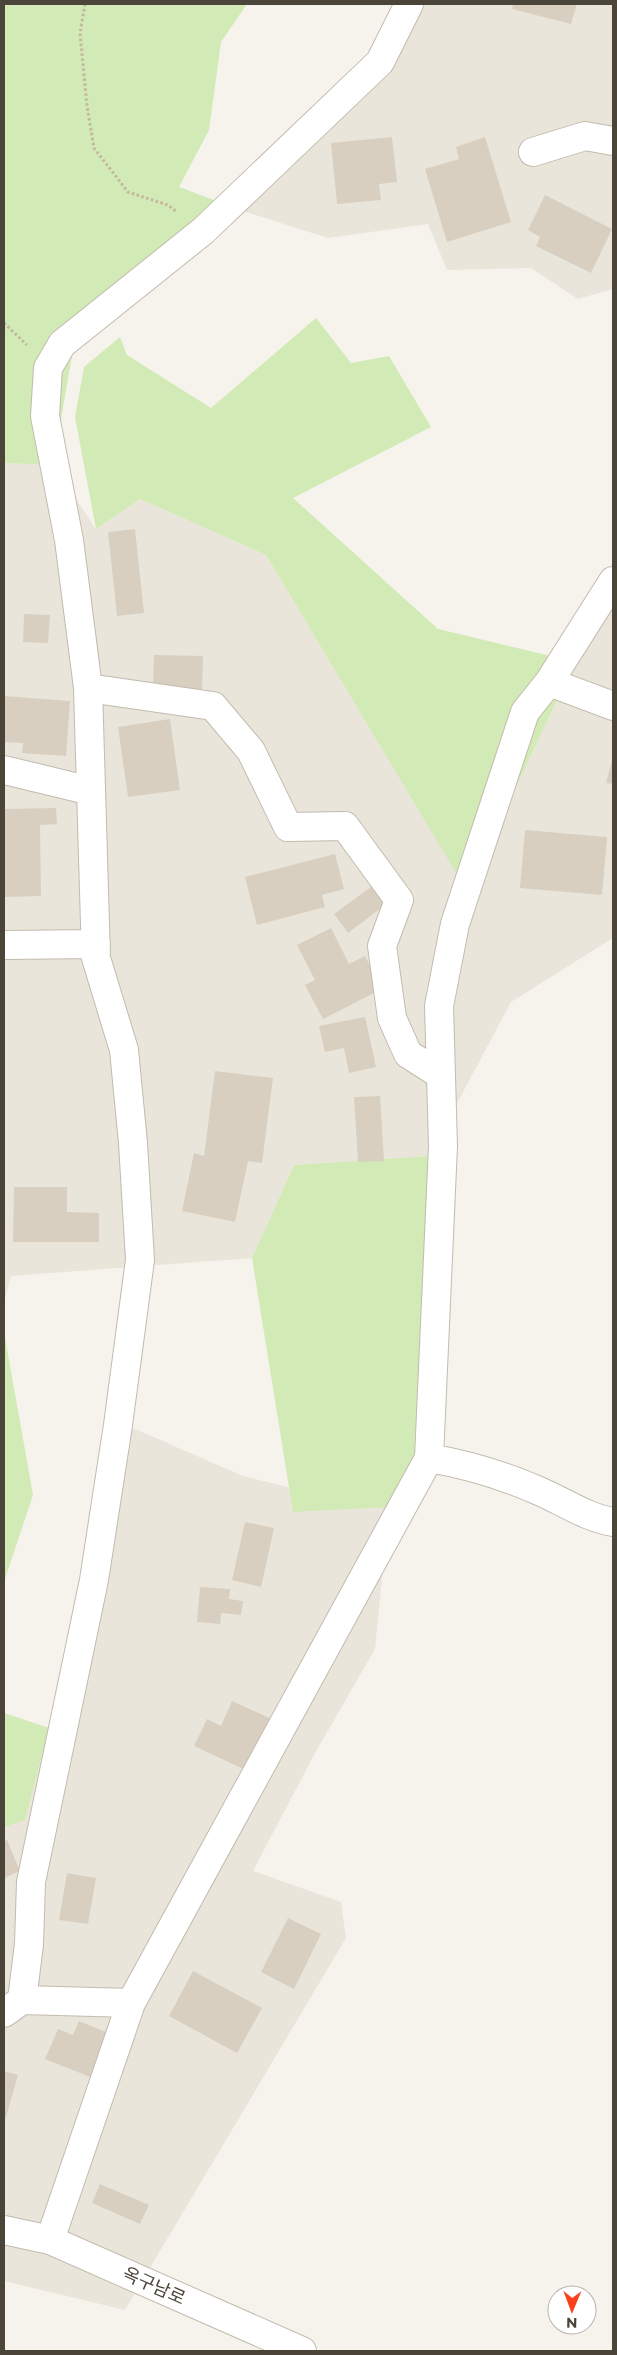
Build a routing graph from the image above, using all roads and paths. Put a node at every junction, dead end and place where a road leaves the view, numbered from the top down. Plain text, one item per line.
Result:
1 (85, 4) edge
2 (409, 4) edge
3 (613, 142) edge
4 (534, 152) dead end
5 (203, 231) junction
6 (613, 581) edge
7 (549, 682) junction
8 (88, 688) junction
9 (613, 706) edge
10 (4, 770) edge
11 (91, 791) junction
12 (96, 944) junction
13 (4, 945) edge
14 (441, 1075) junction
15 (429, 1458) junction
16 (613, 1522) edge
17 (131, 2003) junction
18 (13, 2007) edge
19 (4, 2230) edge
20 (50, 2240) junction
21 (302, 2351) edge

1 - 5 path
2 - 5 street
3 - 4 street
5 - 8 street
6 - 7 street
7 - 9 street
7 - 14 street
8 - 11 street
8 - 14 street
10 - 11 street
11 - 12 street
12 - 13 street
12 - 18 street
14 - 15 street
15 - 16 street
15 - 17 street
17 - 18 street
17 - 20 street
19 - 20 street, 옥구남로
20 - 21 street, 옥구남로

